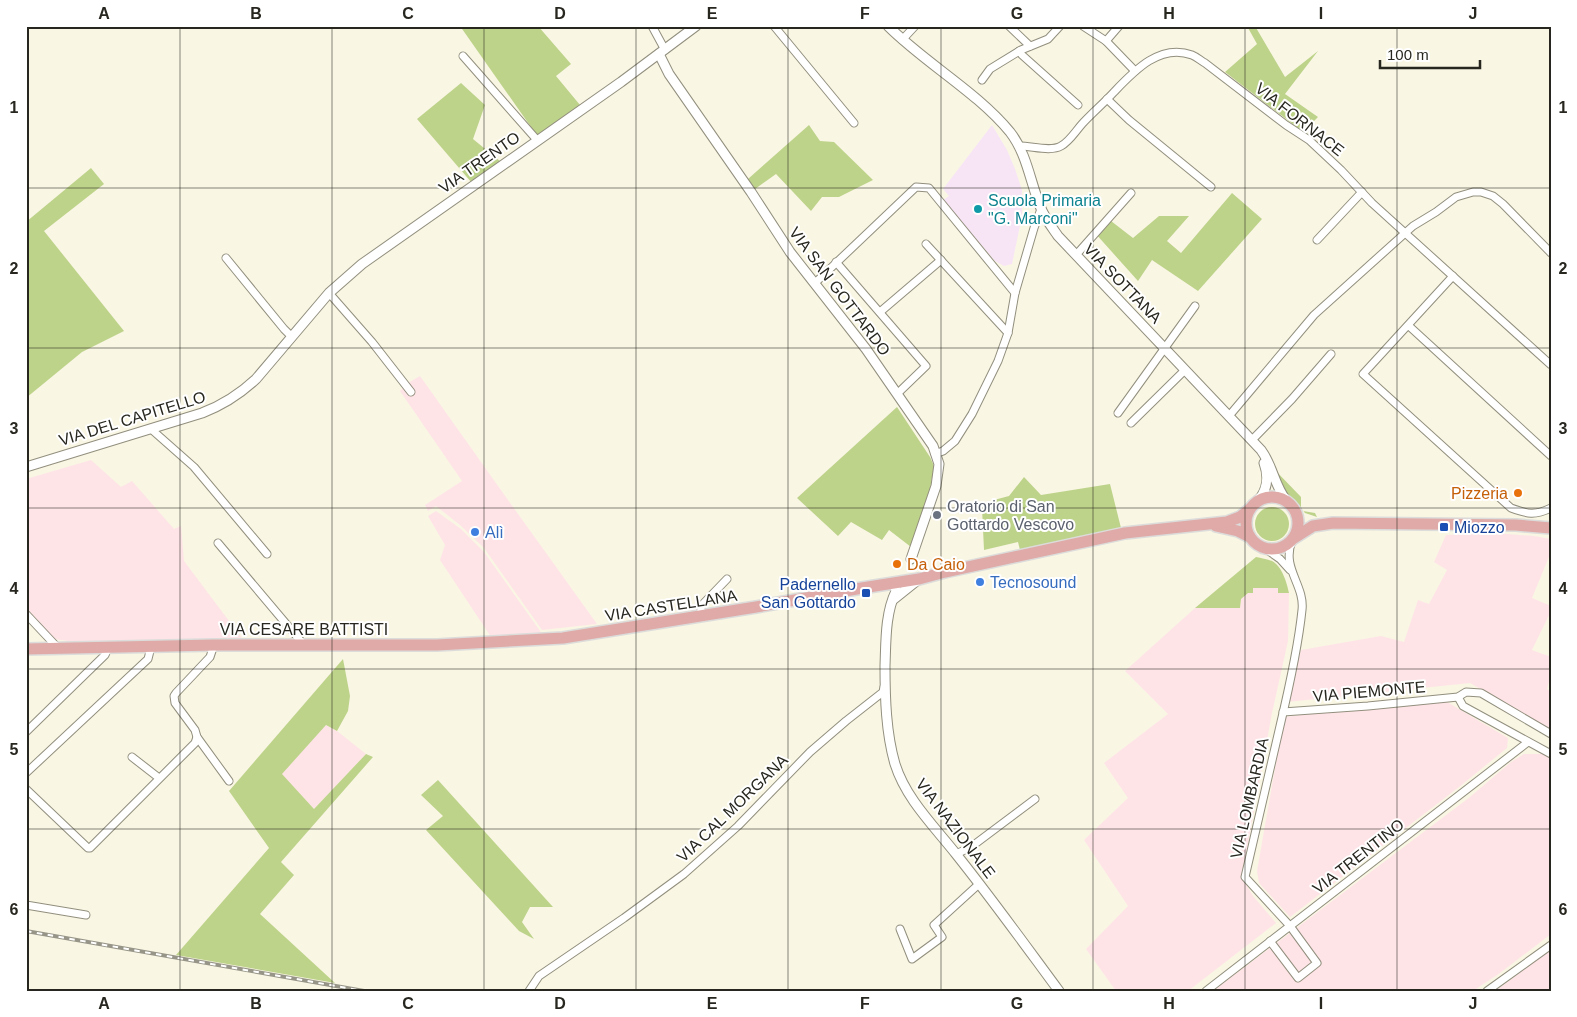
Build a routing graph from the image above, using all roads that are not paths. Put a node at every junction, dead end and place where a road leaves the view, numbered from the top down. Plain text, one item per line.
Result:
1 (652, 26) edge
2 (696, 26) edge
3 (774, 26) edge
4 (888, 26) edge
5 (915, 26) edge
6 (1009, 26) edge
7 (1060, 26) edge
8 (1083, 26) edge
9 (1119, 26) edge
10 (902, 40) junction
11 (1106, 41) junction
12 (1030, 46) junction
13 (1019, 51) junction
14 (662, 52) junction
15 (463, 56) dead end
16 (1135, 71) junction
17 (982, 80) dead end
18 (1107, 99) junction
19 (1078, 104) dead end
20 (854, 123) dead end
21 (537, 140) junction
22 (1020, 146) junction
23 (1211, 187) dead end
24 (1362, 192) junction
25 (1131, 193) dead end
26 (1041, 209) junction
27 (1405, 232) junction
28 (1317, 240) dead end
29 (926, 244) dead end
30 (1551, 252) edge
31 (1076, 255) junction
32 (226, 258) dead end
33 (941, 260) junction
34 (836, 262) junction
35 (1453, 276) junction
36 (815, 283) junction
37 (329, 293) junction
38 (1015, 293) junction
39 (1195, 306) dead end
40 (880, 312) junction
41 (1409, 326) junction
42 (1008, 333) junction
43 (292, 337) junction
44 (1164, 348) junction
45 (1331, 354) dead end
46 (1551, 365) edge
47 (1185, 370) junction
48 (244, 390) joint
49 (411, 392) dead end
50 (898, 394) junction
51 (1118, 413) dead end
52 (1229, 416) junction
53 (1131, 423) dead end
54 (151, 429) junction
55 (1253, 442) junction
56 (935, 454) junction
57 (1551, 456) edge
58 (26, 467) edge
59 (1290, 504) junction
60 (1254, 505) junction
61 (1551, 508) edge
62 (1540, 513) junction
63 (1333, 523) junction
64 (1539, 523) edge
65 (1207, 525) junction
66 (1250, 537) junction
67 (1293, 540) junction
68 (218, 542) dead end
69 (1266, 549) junction
70 (267, 554) dead end
71 (911, 559) dead end
72 (1293, 576) junction
73 (727, 579) dead end
74 (919, 579) junction
75 (894, 584) junction
76 (892, 601) junction
77 (26, 614) edge
78 (701, 616) junction
79 (582, 635) joint
80 (214, 645) junction
81 (304, 645) junction
82 (151, 647) junction
83 (58, 648) junction
84 (108, 648) junction
85 (26, 649) edge
86 (885, 685) junction
87 (1458, 697) junction
88 (1283, 712) junction
89 (26, 732) edge
90 (1551, 734) edge
91 (197, 737) junction
92 (1528, 742) junction
93 (1551, 754) edge
94 (132, 757) dead end
95 (26, 773) edge
96 (159, 778) junction
97 (230, 782) dead end
98 (26, 789) edge
99 (1035, 799) dead end
100 (956, 854) junction
101 (979, 884) junction
102 (26, 905) edge
103 (86, 915) dead end
104 (1290, 926) junction
105 (900, 929) dead end
106 (1270, 941) junction
107 (1551, 945) edge
108 (529, 991) edge
109 (1059, 991) edge
110 (1206, 991) edge
111 (1487, 991) edge

1 - 14 street
2 - 14 street, VIA TRENTO
3 - 20 street
4 - 10 street, VIA SOTTANA
5 - 10 street
6 - 12 street
7 - 12 street
8 - 11 street
9 - 11 street
10 - 22 street, VIA SOTTANA
11 - 16 street
12 - 13 street
13 - 17 street
13 - 19 street
14 - 21 street, VIA TRENTO
14 - 36 street, VIA SAN GOTTARDO
15 - 21 street
16 - 18 street, VIA FORNACE
16 - 24 street, VIA FORNACE
18 - 22 street, VIA FORNACE
18 - 23 street
21 - 37 street, VIA TRENTO
22 - 26 street, VIA SOTTANA
24 - 27 street, VIA FORNACE
24 - 28 street
25 - 31 street
26 - 31 street, VIA SOTTANA
26 - 38 street
27 - 30 street
27 - 35 street, VIA FORNACE
27 - 52 street
29 - 33 street
31 - 44 street, VIA SOTTANA
32 - 43 street
33 - 40 street
33 - 42 street
34 - 36 street
34 - 38 street
34 - 40 street
35 - 41 street
35 - 46 street, VIA FORNACE
36 - 50 street, VIA SAN GOTTARDO
37 - 43 street, VIA TRENTO
37 - 49 street
38 - 42 street
39 - 44 street
40 - 50 street
41 - 57 street
41 - 64 street
42 - 56 street
43 - 48 street, VIA TRENTO
44 - 47 street, VIA SOTTANA
44 - 51 street
45 - 55 street
47 - 52 street, VIA SOTTANA
47 - 53 street
48 - 54 street, VIA DEL CAPITELLO
50 - 56 street, VIA SAN GOTTARDO
52 - 55 street, VIA SOTTANA
54 - 58 street, VIA DEL CAPITELLO
54 - 70 street
55 - 59 street, VIA SOTTANA
55 - 60 street, VIA SOTTANA
56 - 71 street, VIA SAN GOTTARDO
59 - 60 main road
59 - 63 main road
59 - 67 main road
60 - 65 main road, VIA CASTELLANA
60 - 66 main road
61 - 62 street
62 - 64 street
62 - 64 street
63 - 64 main road
63 - 67 main road
65 - 66 main road, VIA CASTELLANA
65 - 74 main road, VIA CASTELLANA
66 - 69 main road
67 - 69 main road
67 - 72 street, VIA LOMBARDIA
68 - 81 street
69 - 72 street, VIA LOMBARDIA
72 - 88 street, VIA LOMBARDIA
73 - 78 street
74 - 75 main road, VIA CASTELLANA
74 - 76 street
75 - 76 street, VIA NAZIONALE
75 - 78 main road, VIA CASTELLANA
76 - 86 street, VIA NAZIONALE
77 - 83 street
78 - 79 main road, VIA CASTELLANA
79 - 81 main road, VIA CESARE BATTISTI
80 - 81 main road, VIA CESARE BATTISTI
80 - 82 main road, VIA CESARE BATTISTI
80 - 91 street
82 - 84 main road, VIA CESARE BATTISTI
82 - 95 street
83 - 84 main road, VIA CESARE BATTISTI
83 - 85 main road, VIA CESARE BATTISTI
84 - 89 street
86 - 100 street, VIA NAZIONALE
86 - 108 street, VIA CAL MORGANA
87 - 88 street, VIA PIEMONTE
87 - 90 street, VIA PIEMONTE
87 - 92 street
88 - 104 street, VIA LOMBARDIA
91 - 96 street
91 - 97 street
92 - 93 street
92 - 104 street, VIA TRENTINO
94 - 96 street
96 - 98 street
99 - 100 street
100 - 101 street, VIA NAZIONALE
101 - 105 street
101 - 109 street, VIA NAZIONALE
102 - 103 street
104 - 106 street, VIA TRENTINO
104 - 106 street, VIA LOMBARDIA
106 - 110 street, VIA TRENTINO
107 - 111 street

